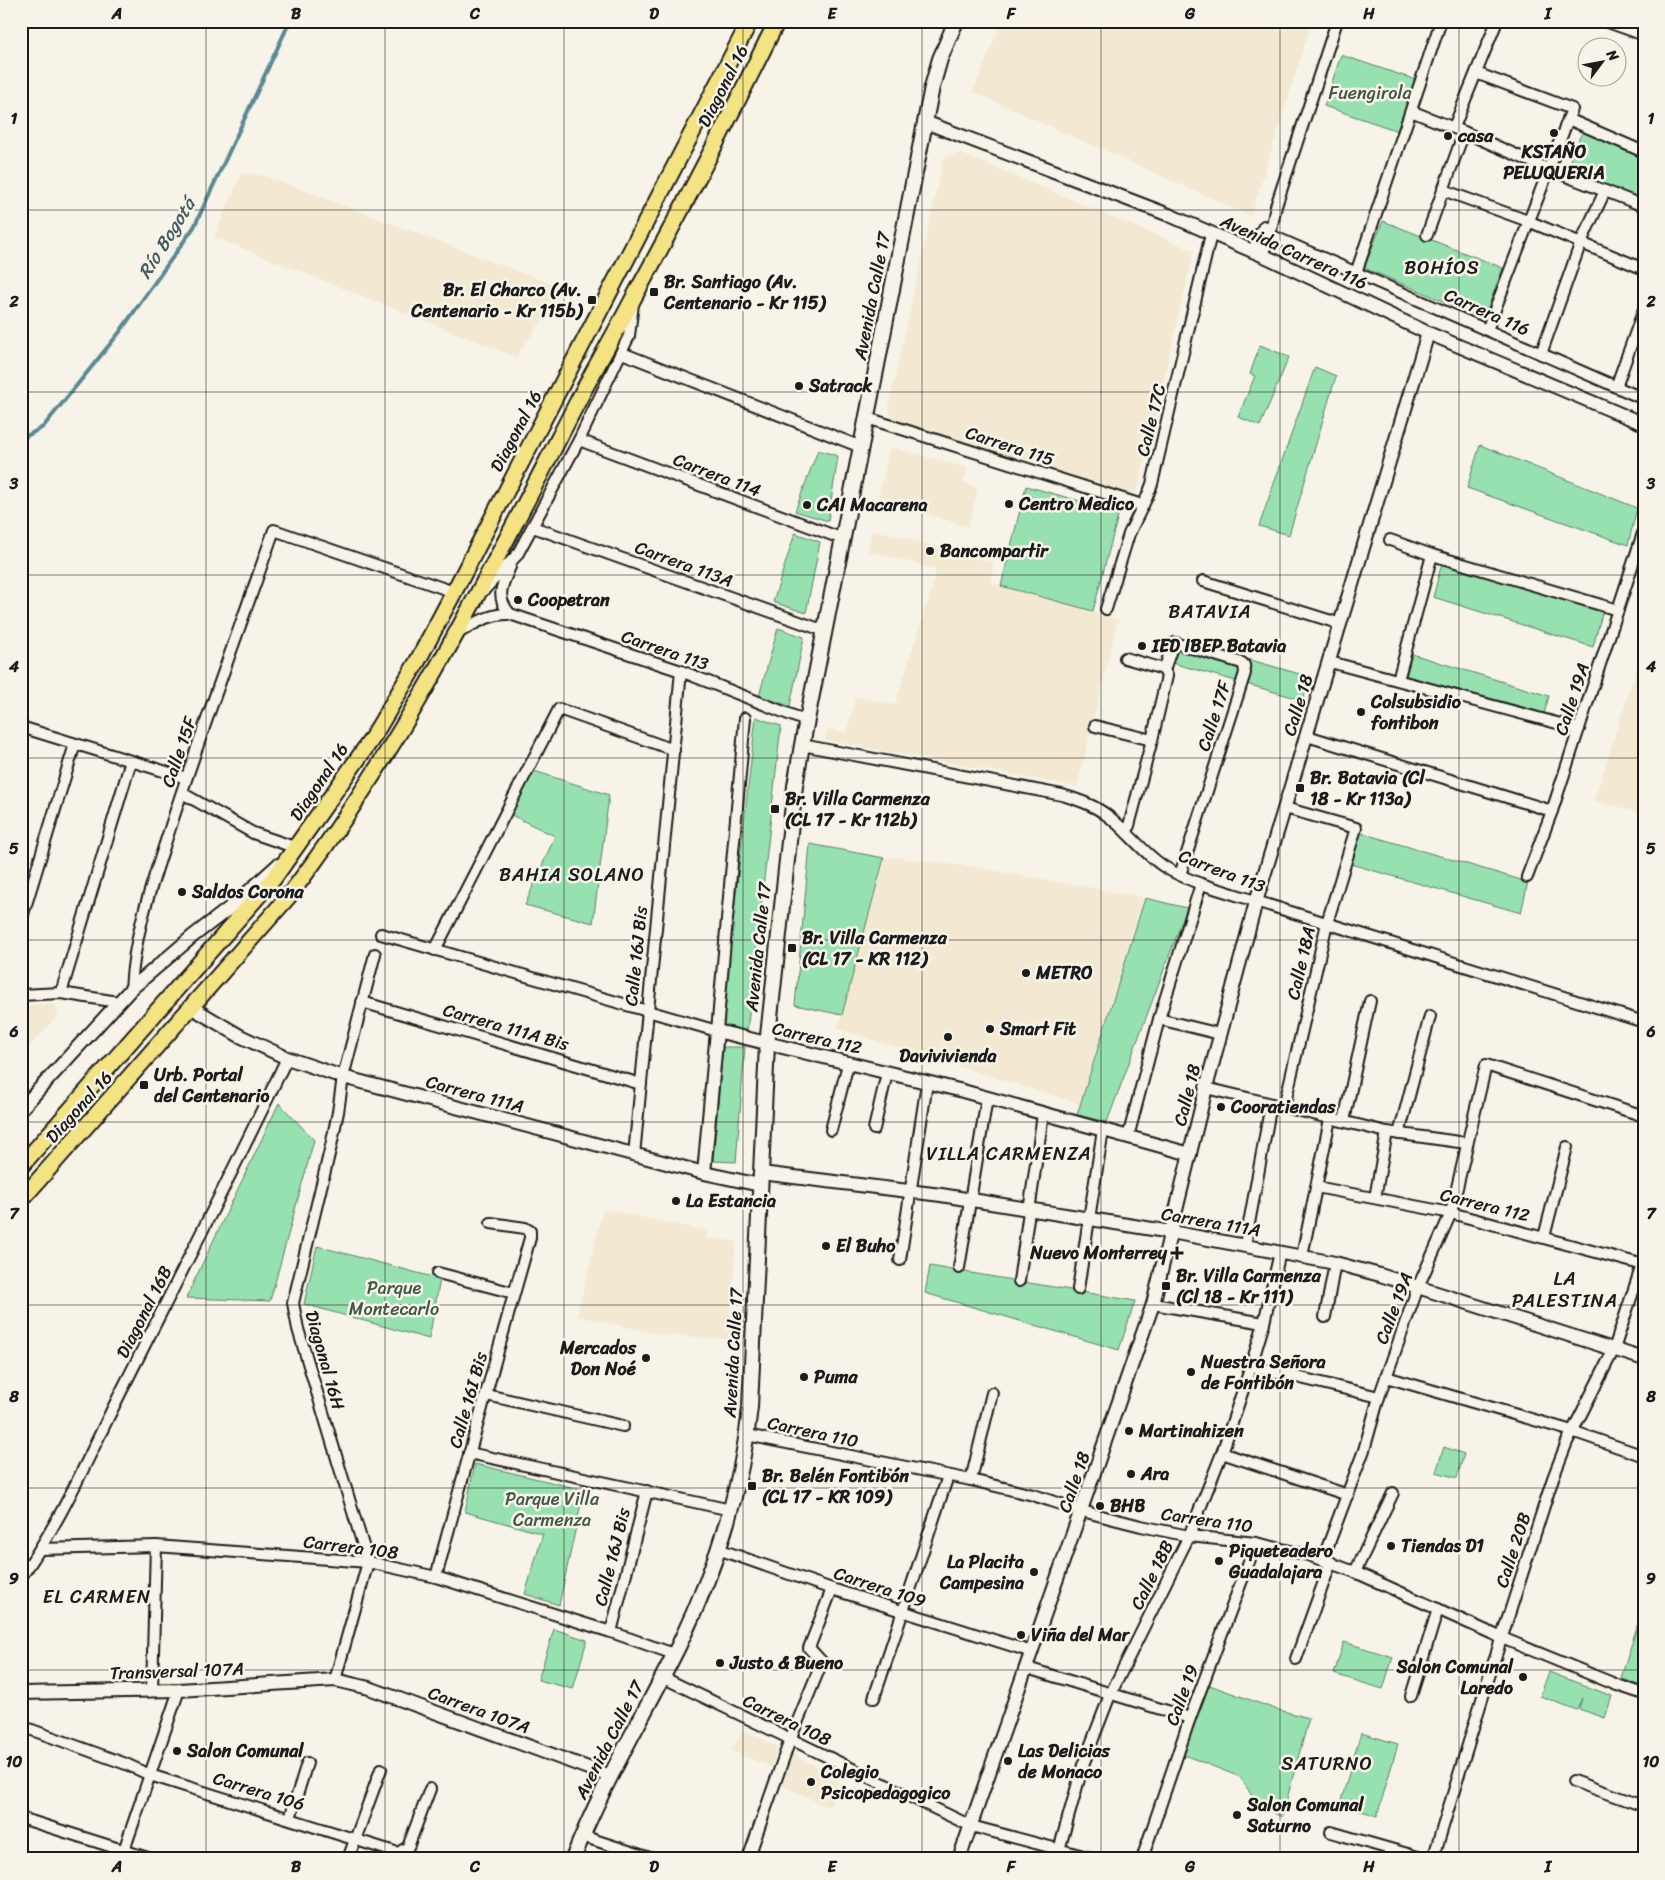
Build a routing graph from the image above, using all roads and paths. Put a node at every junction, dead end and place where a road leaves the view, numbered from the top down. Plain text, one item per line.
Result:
1 (750, 21) edge
2 (777, 21) edge
3 (956, 21) edge
4 (1336, 21) edge
5 (1441, 21) edge
6 (1497, 21) edge
7 (1605, 21) edge
8 (1624, 24) edge
9 (1644, 35) edge
10 (1476, 73) junction
11 (1411, 110) junction
12 (1568, 120) junction
13 (926, 122) junction
14 (1454, 127) junction
15 (1464, 132) junction
16 (1644, 152) edge
17 (1548, 168) junction
18 (1443, 190) junction
19 (1606, 191) junction
20 (1644, 206) edge
21 (1528, 221) junction
22 (1266, 233) junction
23 (1211, 234) junction
24 (1426, 235) dead end
25 (1581, 242) junction
26 (1257, 253) junction
27 (1644, 269) edge
28 (1356, 273) junction
29 (633, 300) junction
30 (1644, 309) edge
31 (1487, 330) junction
32 (1428, 333) junction
33 (622, 353) junction
34 (1541, 354) junction
35 (1616, 387) junction
36 (1644, 399) edge
37 (867, 418) junction
38 (1644, 424) edge
39 (579, 440) junction
40 (861, 447) junction
41 (1142, 505) junction
42 (533, 528) junction
43 (1644, 530) edge
44 (843, 539) junction
45 (1390, 540) dead end
46 (517, 555) junction
47 (1432, 555) junction
48 (1203, 582) dead end
49 (454, 592) junction
50 (474, 599) junction
51 (1106, 609) dead end
52 (1618, 610) junction
53 (510, 614) junction
54 (1341, 624) junction
55 (824, 631) junction
56 (456, 635) junction
57 (1125, 658) dead end
58 (1330, 662) junction
59 (1164, 670) junction
60 (681, 672) junction
61 (1398, 680) junction
62 (745, 718) dead end
63 (806, 721) junction
64 (1095, 726) dead end
65 (21, 727) edge
66 (1579, 729) junction
67 (1307, 736) junction
68 (1152, 740) junction
69 (75, 744) junction
70 (802, 745) junction
71 (674, 750) junction
72 (131, 761) junction
73 (186, 778) junction
74 (182, 793) junction
75 (1285, 808) junction
76 (1552, 811) junction
77 (1127, 833) junction
78 (297, 848) junction
79 (1180, 875) junction
80 (1527, 877) dead end
81 (1201, 884) junction
82 (1256, 902) junction
83 (21, 921) edge
84 (1327, 923) junction
85 (380, 934) dead end
86 (435, 950) junction
87 (375, 954) dead end
88 (131, 989) junction
89 (61, 994) junction
90 (21, 995) edge
91 (118, 1002) junction
92 (362, 1002) junction
93 (1370, 1002) dead end
94 (191, 1007) junction
95 (648, 1012) junction
96 (1430, 1016) dead end
97 (1159, 1019) junction
98 (1644, 1022) edge
99 (717, 1031) junction
100 (1220, 1034) junction
101 (767, 1045) junction
102 (287, 1058) junction
103 (848, 1064) junction
104 (887, 1073) junction
105 (343, 1077) junction
106 (927, 1083) junction
107 (641, 1084) junction
108 (1206, 1088) junction
109 (987, 1098) junction
110 (1271, 1104) junction
111 (1284, 1108) junction
112 (21, 1109) edge
113 (1043, 1114) junction
114 (1644, 1116) edge
115 (1330, 1119) junction
116 (1344, 1121) junction
117 (874, 1129) dead end
118 (831, 1130) dead end
119 (1104, 1130) junction
120 (1387, 1132) junction
121 (1399, 1134) junction
122 (1128, 1137) junction
123 (1466, 1143) junction
124 (1567, 1147) dead end
125 (1190, 1154) junction
126 (634, 1155) junction
127 (21, 1166) edge
128 (704, 1173) junction
129 (760, 1179) junction
130 (1316, 1187) junction
131 (910, 1192) junction
132 (1375, 1198) junction
133 (21, 1200) edge
134 (970, 1200) junction
135 (1030, 1210) junction
136 (1451, 1213) junction
137 (1089, 1219) junction
138 (491, 1223) dead end
139 (1171, 1232) junction
140 (1544, 1238) junction
141 (1244, 1245) junction
142 (1280, 1252) junction
143 (1302, 1256) junction
144 (900, 1260) dead end
145 (1335, 1263) junction
146 (1643, 1263) edge
147 (959, 1268) dead end
148 (438, 1273) dead end
149 (1019, 1281) dead end
150 (1418, 1288) junction
151 (1078, 1289) dead end
152 (514, 1293) junction
153 (1153, 1304) junction
154 (1325, 1317) dead end
155 (1264, 1323) junction
156 (1614, 1349) junction
157 (1644, 1359) edge
158 (1252, 1366) junction
159 (1386, 1376) junction
160 (992, 1393) dead end
161 (487, 1396) junction
162 (1378, 1397) junction
163 (623, 1426) dead end
164 (1572, 1431) junction
165 (747, 1435) junction
166 (469, 1453) junction
167 (1222, 1453) junction
168 (1644, 1456) edge
169 (948, 1476) junction
170 (971, 1480) junction
171 (647, 1491) junction
172 (1393, 1493) dead end
173 (1348, 1496) junction
174 (731, 1510) junction
175 (1082, 1511) junction
176 (1189, 1536) junction
177 (1256, 1543) junction
178 (156, 1546) junction
179 (41, 1549) junction
180 (718, 1549) junction
181 (1327, 1561) junction
182 (368, 1562) junction
183 (1356, 1572) junction
184 (21, 1576) edge
185 (436, 1577) junction
186 (832, 1589) junction
187 (1438, 1609) junction
188 (903, 1611) junction
189 (611, 1632) junction
190 (1502, 1638) junction
191 (1032, 1652) junction
192 (674, 1654) junction
193 (1296, 1659) dead end
194 (1027, 1668) junction
195 (662, 1677) junction
196 (335, 1680) junction
197 (152, 1690) junction
198 (179, 1690) junction
199 (21, 1693) edge
200 (1644, 1694) edge
201 (1110, 1695) junction
202 (1411, 1696) dead end
203 (874, 1698) dead end
204 (1190, 1718) junction
205 (21, 1726) edge
206 (790, 1740) junction
207 (307, 1763) dead end
208 (381, 1769) dead end
209 (150, 1775) junction
210 (610, 1776) junction
211 (1573, 1781) dead end
212 (430, 1789) dead end
213 (1644, 1806) edge
214 (21, 1818) edge
215 (290, 1818) junction
216 (971, 1826) junction
217 (1331, 1832) dead end
218 (582, 1836) junction
219 (354, 1839) junction
220 (1059, 1850) junction
221 (123, 1855) edge
222 (152, 1859) edge
223 (348, 1859) edge
224 (573, 1859) edge
225 (653, 1859) edge
226 (748, 1859) edge
227 (959, 1859) edge
228 (1095, 1859) edge
229 (1142, 1859) edge
230 (1425, 1859) edge
231 (1433, 1859) edge

1 - 49 main road, Diagonal 16
2 - 29 main road, Diagonal 16
3 - 13 main road, Avenida Calle 17
4 - 22 street
5 - 11 street
6 - 10 street
7 - 8 street
8 - 9 street
10 - 12 street
10 - 14 street
11 - 14 street
11 - 28 street
12 - 16 street
12 - 17 street
13 - 23 street, Avenida Carrera 116
13 - 37 main road, Avenida Calle 17
14 - 15 street
15 - 17 street
15 - 18 street
17 - 19 street
17 - 21 street
18 - 21 street
18 - 24 street
19 - 20 street
19 - 25 street
21 - 25 street
21 - 31 street
22 - 26 street
22 - 28 street, Carrera 116
23 - 26 street, Avenida Carrera 116
23 - 41 street, Calle 17C
25 - 27 street
25 - 34 street
26 - 32 street, Avenida Carrera 116
28 - 31 street, Carrera 116
29 - 33 street, Diagonal 16
29 - 50 main road, Diagonal 16
30 - 35 street
31 - 34 street, Carrera 116
32 - 38 street, Avenida Carrera 116
32 - 54 street, Calle 18
33 - 39 street, Diagonal 16
33 - 40 street
34 - 35 street, Carrera 116
35 - 36 street, Carrera 116
37 - 40 main road, Avenida Calle 17
37 - 41 street, Carrera 115
39 - 42 street, Diagonal 16
39 - 44 street, Carrera 114
40 - 44 main road, Avenida Calle 17
41 - 51 street, Calle 17C
42 - 46 street, Diagonal 16
42 - 55 street, Carrera 113A
43 - 52 street, Calle 19A
44 - 55 main road, Avenida Calle 17
45 - 47 street
46 - 50 street, Diagonal 16
46 - 53 street
47 - 52 street
47 - 61 street
48 - 54 street
49 - 73 street, Calle 15F
49 - 78 main road, Diagonal 16
50 - 56 main road, Diagonal 16
52 - 66 street, Calle 19A
53 - 56 street, Carrera 113
53 - 60 street, Carrera 113
54 - 58 street, Calle 18
55 - 63 main road, Avenida Calle 17
56 - 94 main road, Diagonal 16
57 - 59 street
58 - 61 street
58 - 67 street, Calle 18
59 - 68 street
59 - 79 street, Calle 17F
60 - 63 street, Carrera 113
60 - 71 street, Calle 16J Bis
61 - 66 street
62 - 99 street
63 - 70 main road, Avenida Calle 17
64 - 68 street
65 - 69 street
66 - 76 street, Calle 19A
67 - 75 street, Calle 18
67 - 76 street
68 - 77 street
69 - 72 street
69 - 83 street
70 - 77 street, Carrera 113
70 - 101 main road, Avenida Calle 17
71 - 86 street
71 - 95 street, Calle 16J Bis
72 - 73 street
72 - 89 street
73 - 74 street, Calle 15F
74 - 78 street
74 - 88 street, Calle 15F
75 - 82 street, Calle 18
75 - 84 street, Calle 18A
76 - 80 street, Calle 19A
77 - 79 street, Carrera 113
78 - 88 street, Diagonal 16
78 - 127 main road, Diagonal 16
79 - 81 street, Carrera 113
81 - 82 street, Carrera 113
81 - 97 street
82 - 84 street, Carrera 113
82 - 100 street, Calle 18
84 - 98 street, Carrera 113
84 - 111 street, Calle 18A
85 - 86 street, Carrera 112
86 - 95 street, Carrera 112
87 - 92 street, Diagonal 16H
88 - 91 street, Diagonal 16
89 - 90 street
89 - 91 street
91 - 112 street, Diagonal 16
92 - 105 street, Diagonal 16H
92 - 107 street, Carrera 111A Bis
93 - 116 street
94 - 102 street, Carrera 111A
94 - 133 main road, Diagonal 16
95 - 99 street, Carrera 112
95 - 107 street, Calle 16J Bis
96 - 121 street
97 - 100 street
97 - 122 street
99 - 101 street, Carrera 112
99 - 128 street
100 - 108 street, Calle 18
101 - 103 street, Carrera 112
101 - 129 main road, Avenida Calle 17
102 - 105 street, Carrera 111A
102 - 179 street, Diagonal 16B
103 - 104 street, Carrera 112
103 - 118 street
104 - 106 street, Carrera 112
104 - 117 street
105 - 126 street, Carrera 111A
105 - 182 street, Diagonal 16H
106 - 109 street, Carrera 112
106 - 131 street
107 - 126 street, Calle 16J Bis
108 - 110 street
108 - 125 street, Calle 18
109 - 113 street, Carrera 112
109 - 134 street
110 - 111 street
110 - 141 street
111 - 115 street
113 - 119 street, Carrera 112
113 - 135 street
114 - 123 street, Calle 19A
115 - 116 street
115 - 130 street
116 - 120 street
119 - 122 street, Carrera 112
119 - 137 street
120 - 121 street
120 - 132 street
121 - 123 street
122 - 125 street, Carrera 112
123 - 136 street, Calle 19A
124 - 140 street
125 - 139 street, Calle 18
126 - 128 street, Carrera 111A
128 - 129 street, Carrera 111A
129 - 131 street, Carrera 111A
129 - 165 main road, Avenida Calle 17
130 - 132 street, Carrera 112
130 - 143 street
131 - 134 street, Carrera 111A
131 - 144 street
132 - 136 street, Carrera 112
134 - 135 street, Carrera 111A
134 - 147 street
135 - 137 street, Carrera 111A
135 - 149 street
136 - 140 street, Carrera 112
136 - 150 street, Calle 19A
137 - 139 street, Carrera 111A
137 - 151 street
138 - 152 street, Calle 16I Bis
139 - 141 street, Carrera 111A
139 - 153 street, Calle 18
140 - 146 street, Carrera 112
141 - 142 street, Carrera 111A
142 - 143 street, Carrera 111A
142 - 155 street, Calle 18B
143 - 145 street, Carrera 111A
145 - 150 street, Carrera 111A
145 - 154 street
146 - 156 street, Calle 20B
148 - 152 street
150 - 156 street, Carrera 111A
150 - 159 street, Calle 19A
152 - 161 street, Calle 16I Bis
153 - 155 street
153 - 175 street, Calle 18
155 - 158 street, Calle 18B
156 - 157 street, Carrera 111A
156 - 164 street, Calle 20B
158 - 162 street
158 - 167 street, Calle 18B
159 - 162 street, Calle 19A
159 - 164 street
160 - 170 street
161 - 163 street
161 - 166 street, Calle 16I Bis
162 - 173 street, Calle 19A
164 - 168 street
164 - 190 street, Calle 20B
165 - 169 street, Carrera 110
165 - 174 main road, Avenida Calle 17
166 - 171 street
166 - 185 street, Calle 16I Bis
167 - 173 street
167 - 176 street, Calle 18B
169 - 170 street, Carrera 110
169 - 188 street
170 - 175 street, Carrera 110
171 - 174 street
171 - 189 street, Calle 16J Bis
172 - 183 street
173 - 181 street, Calle 19A
174 - 180 main road, Avenida Calle 17
175 - 176 street, Carrera 110
175 - 191 street, Calle 18
176 - 177 street, Carrera 110
176 - 201 street, Calle 18B
177 - 181 street, Carrera 110
177 - 204 street, Calle 19
178 - 179 street, Carrera 108
178 - 182 street, Carrera 108
178 - 197 street
179 - 184 street, Diagonal 16B
180 - 186 street, Carrera 109
180 - 192 main road, Avenida Calle 17
181 - 183 street, Carrera 110
181 - 193 street, Calle 19A
182 - 185 street, Carrera 108
182 - 196 street
183 - 187 street, Carrera 110
185 - 189 street, Carrera 108
186 - 188 street, Carrera 109
186 - 206 street
187 - 190 street, Carrera 110
187 - 202 street
188 - 191 street, Carrera 109
188 - 203 street
189 - 192 street, Carrera 108
190 - 200 street, Carrera 110
190 - 231 street, Calle 20B
191 - 194 street, Calle 18
192 - 195 main road, Avenida Calle 17
194 - 201 street
194 - 216 street, Calle 18
195 - 206 street, Carrera 108
195 - 210 main road, Avenida Calle 17
196 - 198 street, Transversal 107A
196 - 210 street, Carrera 107A
197 - 198 street, Transversal 107A
197 - 199 street, Transversal 107A
198 - 209 street
201 - 204 street
201 - 220 street, Calle 18B
204 - 229 street, Calle 19
205 - 209 street, Carrera 106
206 - 216 street, Carrera 108
206 - 226 street
207 - 215 street
208 - 219 street
209 - 215 street, Carrera 106
209 - 221 street
210 - 218 main road, Avenida Calle 17
211 - 213 street
212 - 219 street, Carrera 106
214 - 221 street
215 - 219 street, Carrera 106
216 - 220 street, Carrera 108
216 - 227 street, Calle 18
217 - 230 street
218 - 224 main road, Avenida Calle 17
218 - 225 street
219 - 223 street
220 - 228 street, Carrera 108
221 - 222 street

